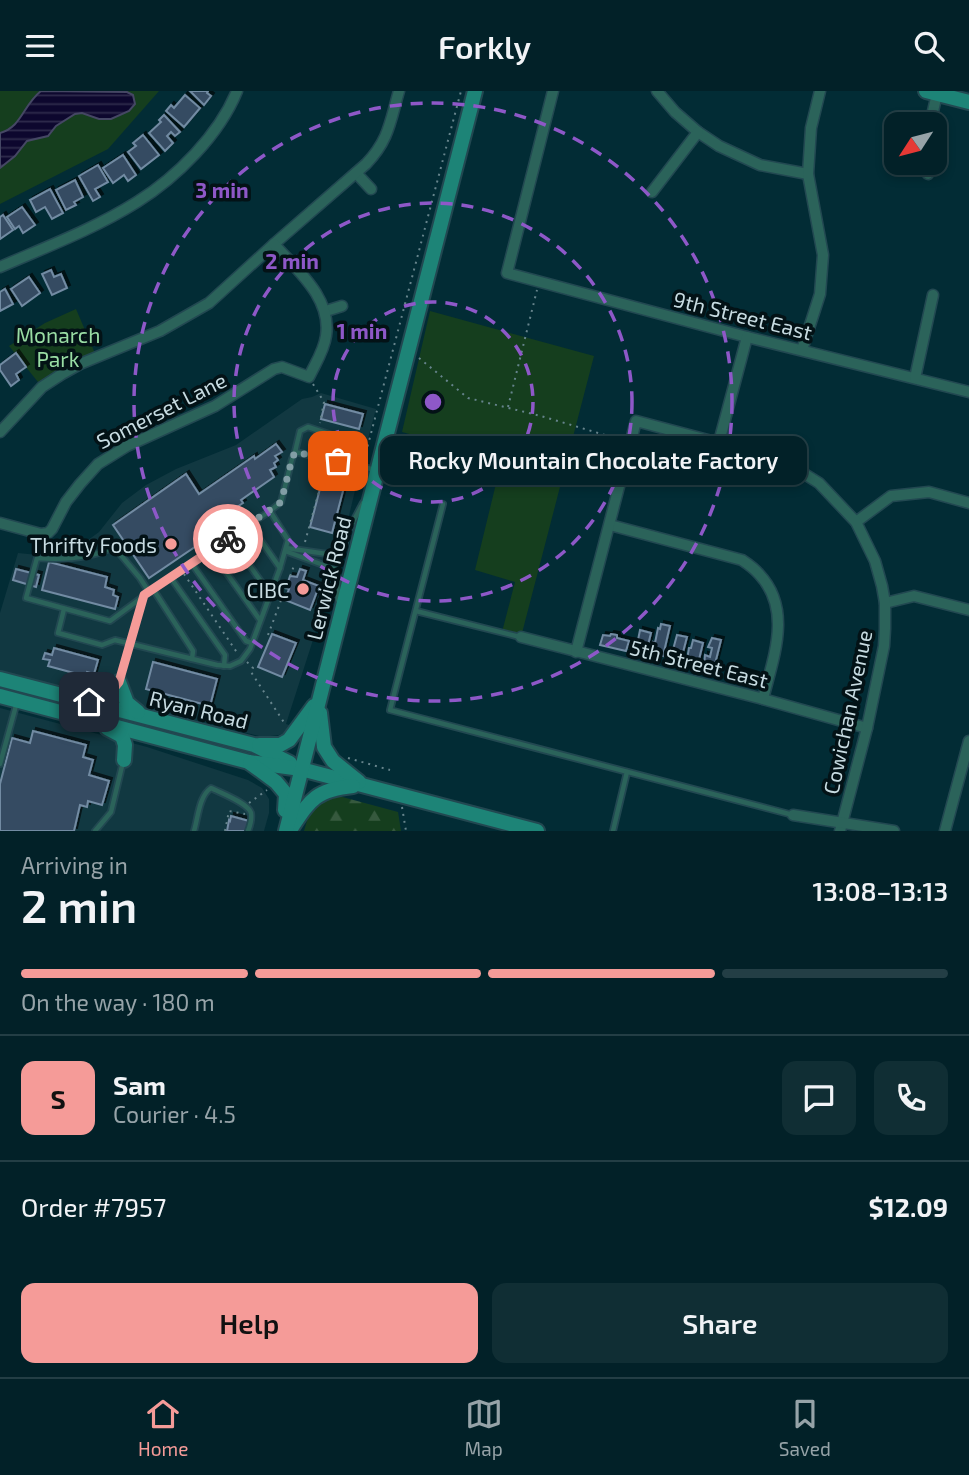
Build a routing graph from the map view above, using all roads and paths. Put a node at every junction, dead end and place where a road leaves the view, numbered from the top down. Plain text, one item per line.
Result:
1 (237, 91) edge
2 (399, 91) edge
3 (461, 91) edge
4 (475, 91) edge
5 (553, 91) edge
6 (657, 91) edge
7 (820, 91) edge
8 (931, 92) edge
9 (969, 102) edge
10 (930, 112) edge
11 (698, 132) junction
12 (356, 173) junction
13 (808, 174) junction
14 (371, 189) dead end
15 (652, 192) dead end
16 (274, 244) junction
17 (0, 267) edge
18 (539, 282) junction
19 (933, 295) dead end
20 (342, 306) dead end
21 (326, 311) junction
22 (747, 337) junction
23 (802, 350) junction
24 (419, 358) dead end
25 (309, 377) junction
26 (915, 378) junction
27 (969, 393) edge
28 (508, 408) junction
29 (318, 430) junction
30 (0, 432) edge
31 (631, 442) junction
32 (719, 442) junction
33 (356, 443) dead end
34 (295, 452) junction
35 (312, 456) junction
36 (326, 466) dead end
37 (371, 474) junction
38 (969, 503) edge
39 (443, 504) dead end
40 (270, 511) junction
41 (856, 522) junction
42 (0, 523) edge
43 (250, 525) junction
44 (610, 525) junction
45 (230, 538) junction
46 (305, 542) dead end
47 (285, 549) junction
48 (211, 551) junction
49 (296, 558) dead end
50 (191, 564) junction
51 (280, 568) junction
52 (181, 571) junction
53 (171, 578) junction
54 (149, 592) junction
55 (270, 594) junction
56 (884, 603) junction
57 (64, 609) junction
58 (969, 610) edge
59 (416, 611) junction
60 (260, 621) junction
61 (268, 635) dead end
62 (521, 637) joint
63 (252, 643) junction
64 (131, 644) junction
65 (332, 649) junction
66 (576, 652) junction
67 (243, 658) junction
68 (192, 659) junction
69 (224, 666) junction
70 (0, 679) edge
71 (119, 682) junction
72 (0, 697) edge
73 (763, 699) junction
74 (18, 701) junction
75 (83, 701) junction
76 (319, 701) junction
77 (144, 716) junction
78 (97, 722) junction
79 (286, 725) dead end
80 (867, 728) junction
81 (163, 739) junction
82 (969, 741) edge
83 (254, 745) junction
84 (341, 756) dead end
85 (124, 760) junction
86 (249, 762) junction
87 (0, 764) edge
88 (301, 769) junction
89 (390, 770) dead end
90 (627, 772) junction
91 (363, 786) junction
92 (268, 789) dead end
93 (400, 796) junction
94 (246, 805) junction
95 (793, 815) joint
96 (841, 827) edge
97 (95, 831) edge
98 (194, 831) edge
99 (225, 831) edge
100 (248, 831) edge
101 (287, 831) edge
102 (406, 831) edge
103 (537, 831) edge
104 (613, 831) edge
105 (894, 831) edge
106 (945, 831) edge

1 - 17 street
2 - 12 street
3 - 37 path
4 - 37 main road, Lerwick Road
5 - 18 street, 9th Street East
6 - 11 street
7 - 13 street
8 - 9 main road
8 - 10 street
11 - 13 street
11 - 15 street
12 - 14 street
12 - 16 street
13 - 23 street
16 - 21 street
16 - 30 street
18 - 22 street, 9th Street East
18 - 28 path
19 - 26 street
20 - 21 street
21 - 25 street
22 - 23 street, 9th Street East
22 - 32 street
23 - 26 street, 9th Street East
24 - 28 path
25 - 29 path
25 - 42 street, Somerset Lane
26 - 27 street, 9th Street East
28 - 31 path
29 - 33 lane
29 - 34 lane
29 - 35 path
31 - 32 street, Cowichan Avenue
31 - 44 street
32 - 41 street, Cowichan Avenue
34 - 35 lane
34 - 40 lane
35 - 37 lane
36 - 46 path
37 - 47 lane
37 - 65 main road, Lerwick Road
38 - 41 street
39 - 59 lane
40 - 43 lane
40 - 47 lane
41 - 56 street, Cowichan Avenue
43 - 45 lane
43 - 51 lane
44 - 66 street
44 - 73 street
45 - 48 lane
45 - 55 lane
47 - 51 lane
47 - 65 lane
48 - 50 lane
48 - 60 lane
49 - 61 path
50 - 52 lane
50 - 63 lane
51 - 55 lane
52 - 53 lane
52 - 67 path
53 - 54 lane
53 - 69 lane
54 - 57 lane
54 - 57 lane
54 - 64 lane
54 - 68 lane
55 - 60 lane
56 - 58 street
56 - 80 street, Cowichan Avenue
57 - 64 lane
59 - 62 lane
59 - 90 lane
60 - 63 lane
62 - 66 street, 5th Street East
63 - 67 lane
64 - 68 lane
64 - 71 lane
65 - 76 main road, Lerwick Road
66 - 73 street, 5th Street East
67 - 69 lane
67 - 79 path
68 - 69 lane
70 - 75 main road, Ryan Road
71 - 75 main road
71 - 77 main road
72 - 74 main road, Ryan Road
73 - 80 street, 5th Street East
74 - 75 main road
74 - 78 main road, Ryan Road
74 - 87 lane
75 - 77 main road, Ryan Road
76 - 83 main road
76 - 88 main road, Lerwick Road
76 - 91 main road
77 - 83 main road, Ryan Road
78 - 81 main road, Ryan Road
78 - 85 main road
80 - 96 street, Cowichan Avenue
81 - 85 main road
81 - 86 main road, Ryan Road
82 - 106 street
83 - 88 main road, Ryan Road
84 - 89 path
85 - 97 lane
86 - 88 main road, Ryan Road
86 - 101 main road
88 - 91 main road, Ryan Road
88 - 101 main road, Lerwick Road
90 - 95 lane
90 - 104 lane
91 - 93 main road, Ryan Road
91 - 101 main road
92 - 94 path
93 - 102 path
93 - 103 main road, Ryan Road
94 - 98 lane
94 - 99 path
94 - 100 lane
95 - 96 street
96 - 105 street

